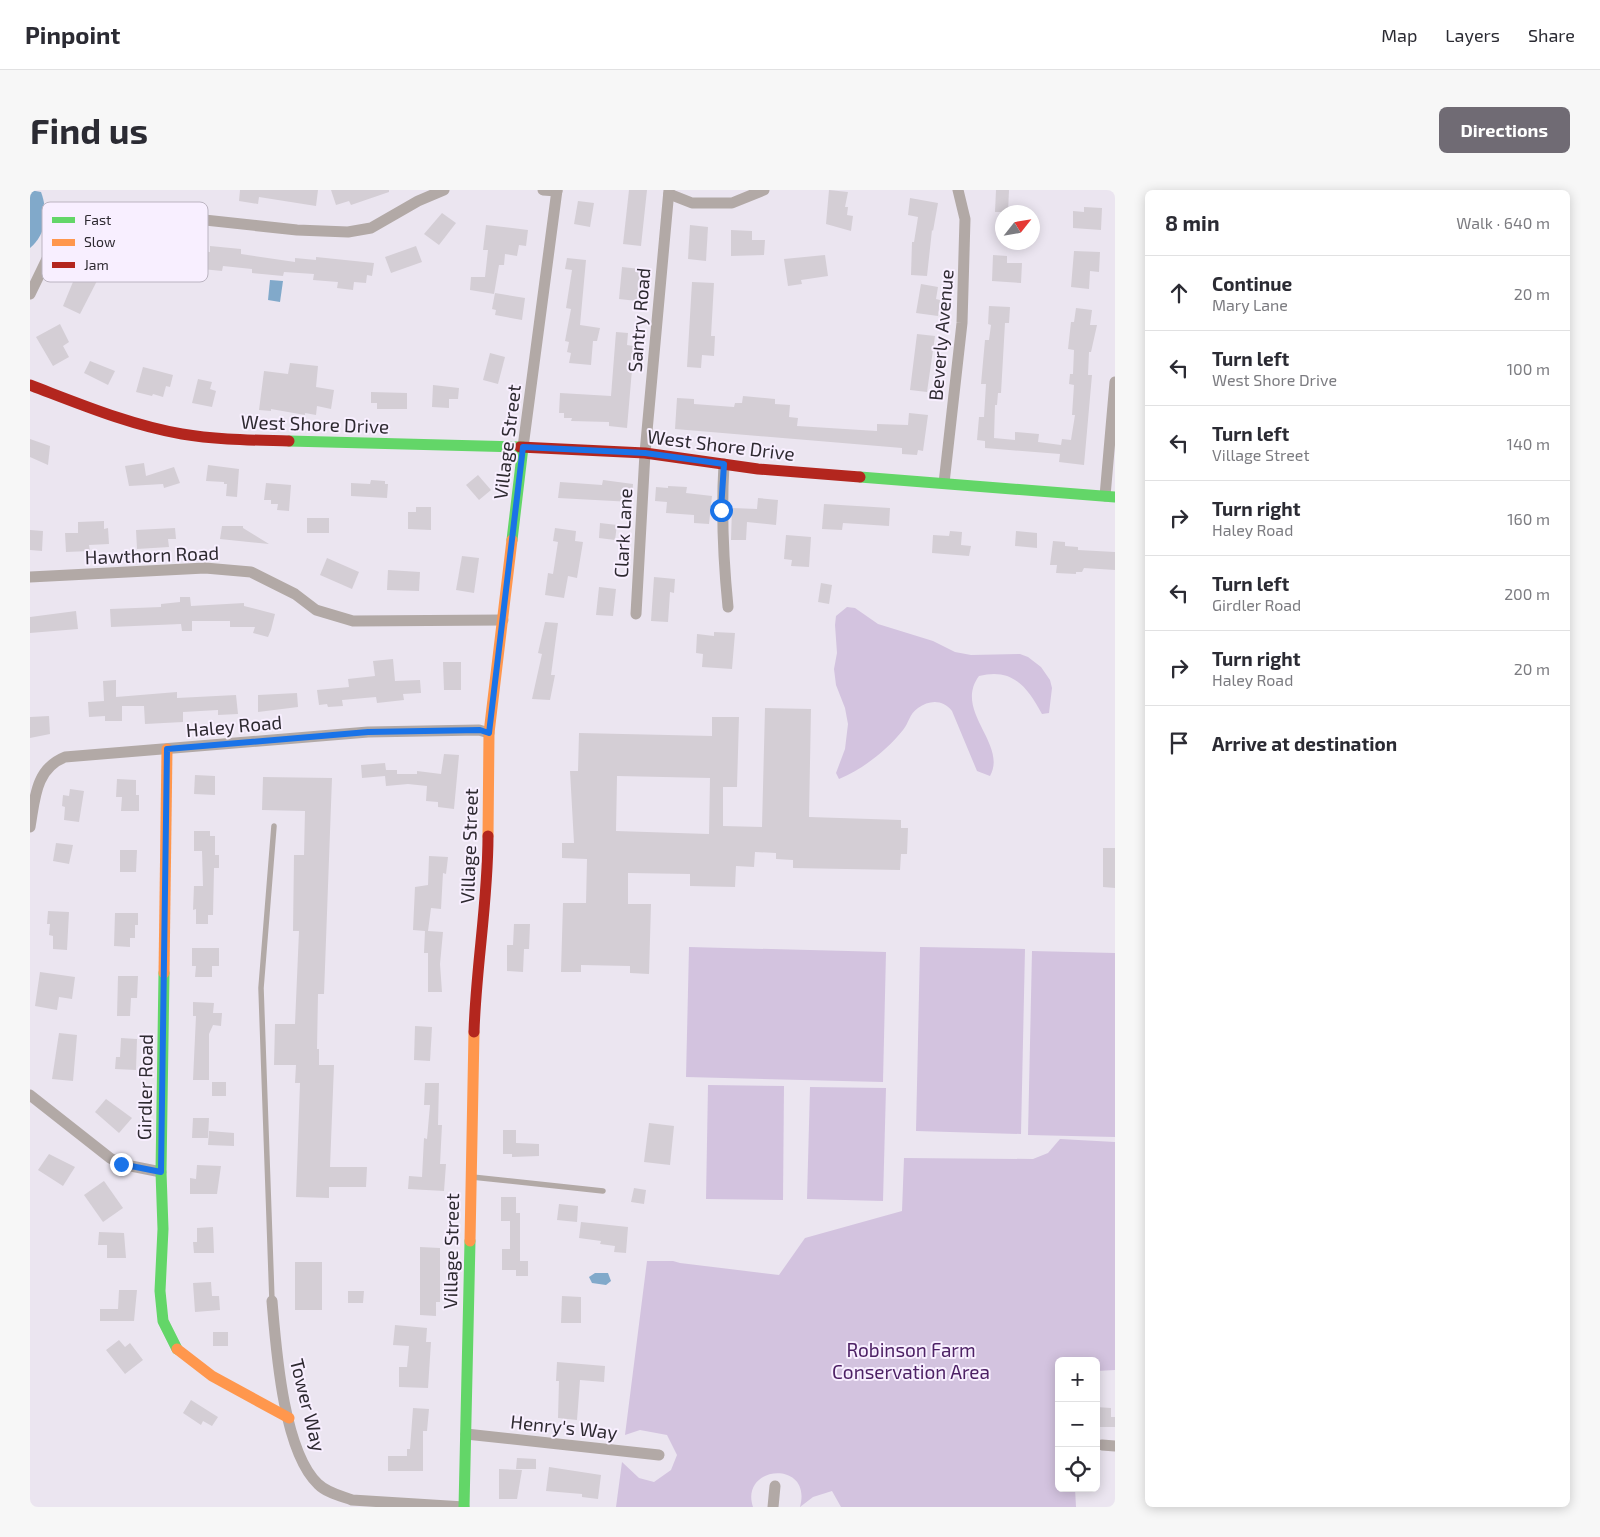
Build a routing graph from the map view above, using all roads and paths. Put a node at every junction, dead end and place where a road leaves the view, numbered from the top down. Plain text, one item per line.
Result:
1 (444, 190) edge
2 (543, 190) edge
3 (764, 190) edge
4 (958, 190) edge
5 (557, 191) edge
6 (669, 192) edge
7 (208, 220) edge
8 (42, 269) edge
9 (30, 294) edge
10 (1115, 382) edge
11 (30, 385) edge
12 (523, 447) junction
13 (645, 453) junction
14 (724, 464) junction
15 (944, 483) junction
16 (1110, 496) edge
17 (30, 577) edge
18 (728, 607) dead end
19 (636, 614) dead end
20 (502, 620) junction
21 (489, 733) junction
22 (167, 749) junction
23 (274, 826) dead end
24 (30, 827) edge
25 (30, 1095) edge
26 (161, 1172) junction
27 (470, 1176) junction
28 (603, 1191) dead end
29 (272, 1301) joint
30 (289, 1418) junction
31 (466, 1434) junction
32 (1102, 1445) dead end
33 (1115, 1446) edge
34 (659, 1455) dead end
35 (775, 1486) dead end
36 (464, 1507) edge
37 (773, 1507) edge

1 - 7 street
2 - 5 street
3 - 6 street
4 - 15 street, Beverly Avenue
5 - 12 street, Village Street
6 - 13 street, Santry Road
8 - 9 street
10 - 16 street
11 - 12 main road, West Shore Drive
12 - 13 main road, West Shore Drive
12 - 20 main road, Village Street
13 - 14 main road, West Shore Drive
13 - 19 street, Clark Lane
14 - 15 main road, West Shore Drive
14 - 18 street
15 - 16 main road, West Shore Drive
17 - 20 street, Hawthorn Road
20 - 21 main road, Village Street
21 - 22 street, Haley Road
21 - 27 main road, Village Street
22 - 24 street, Haley Road
22 - 26 main road, Girdler Road
23 - 29 lane
25 - 26 street
26 - 30 main road, Girdler Road
27 - 28 lane
27 - 31 main road, Village Street
29 - 30 street, Tower Way
30 - 36 street, Tower Way
31 - 34 street, Henry's Way
31 - 36 main road, Village Street
32 - 33 street
35 - 37 street

